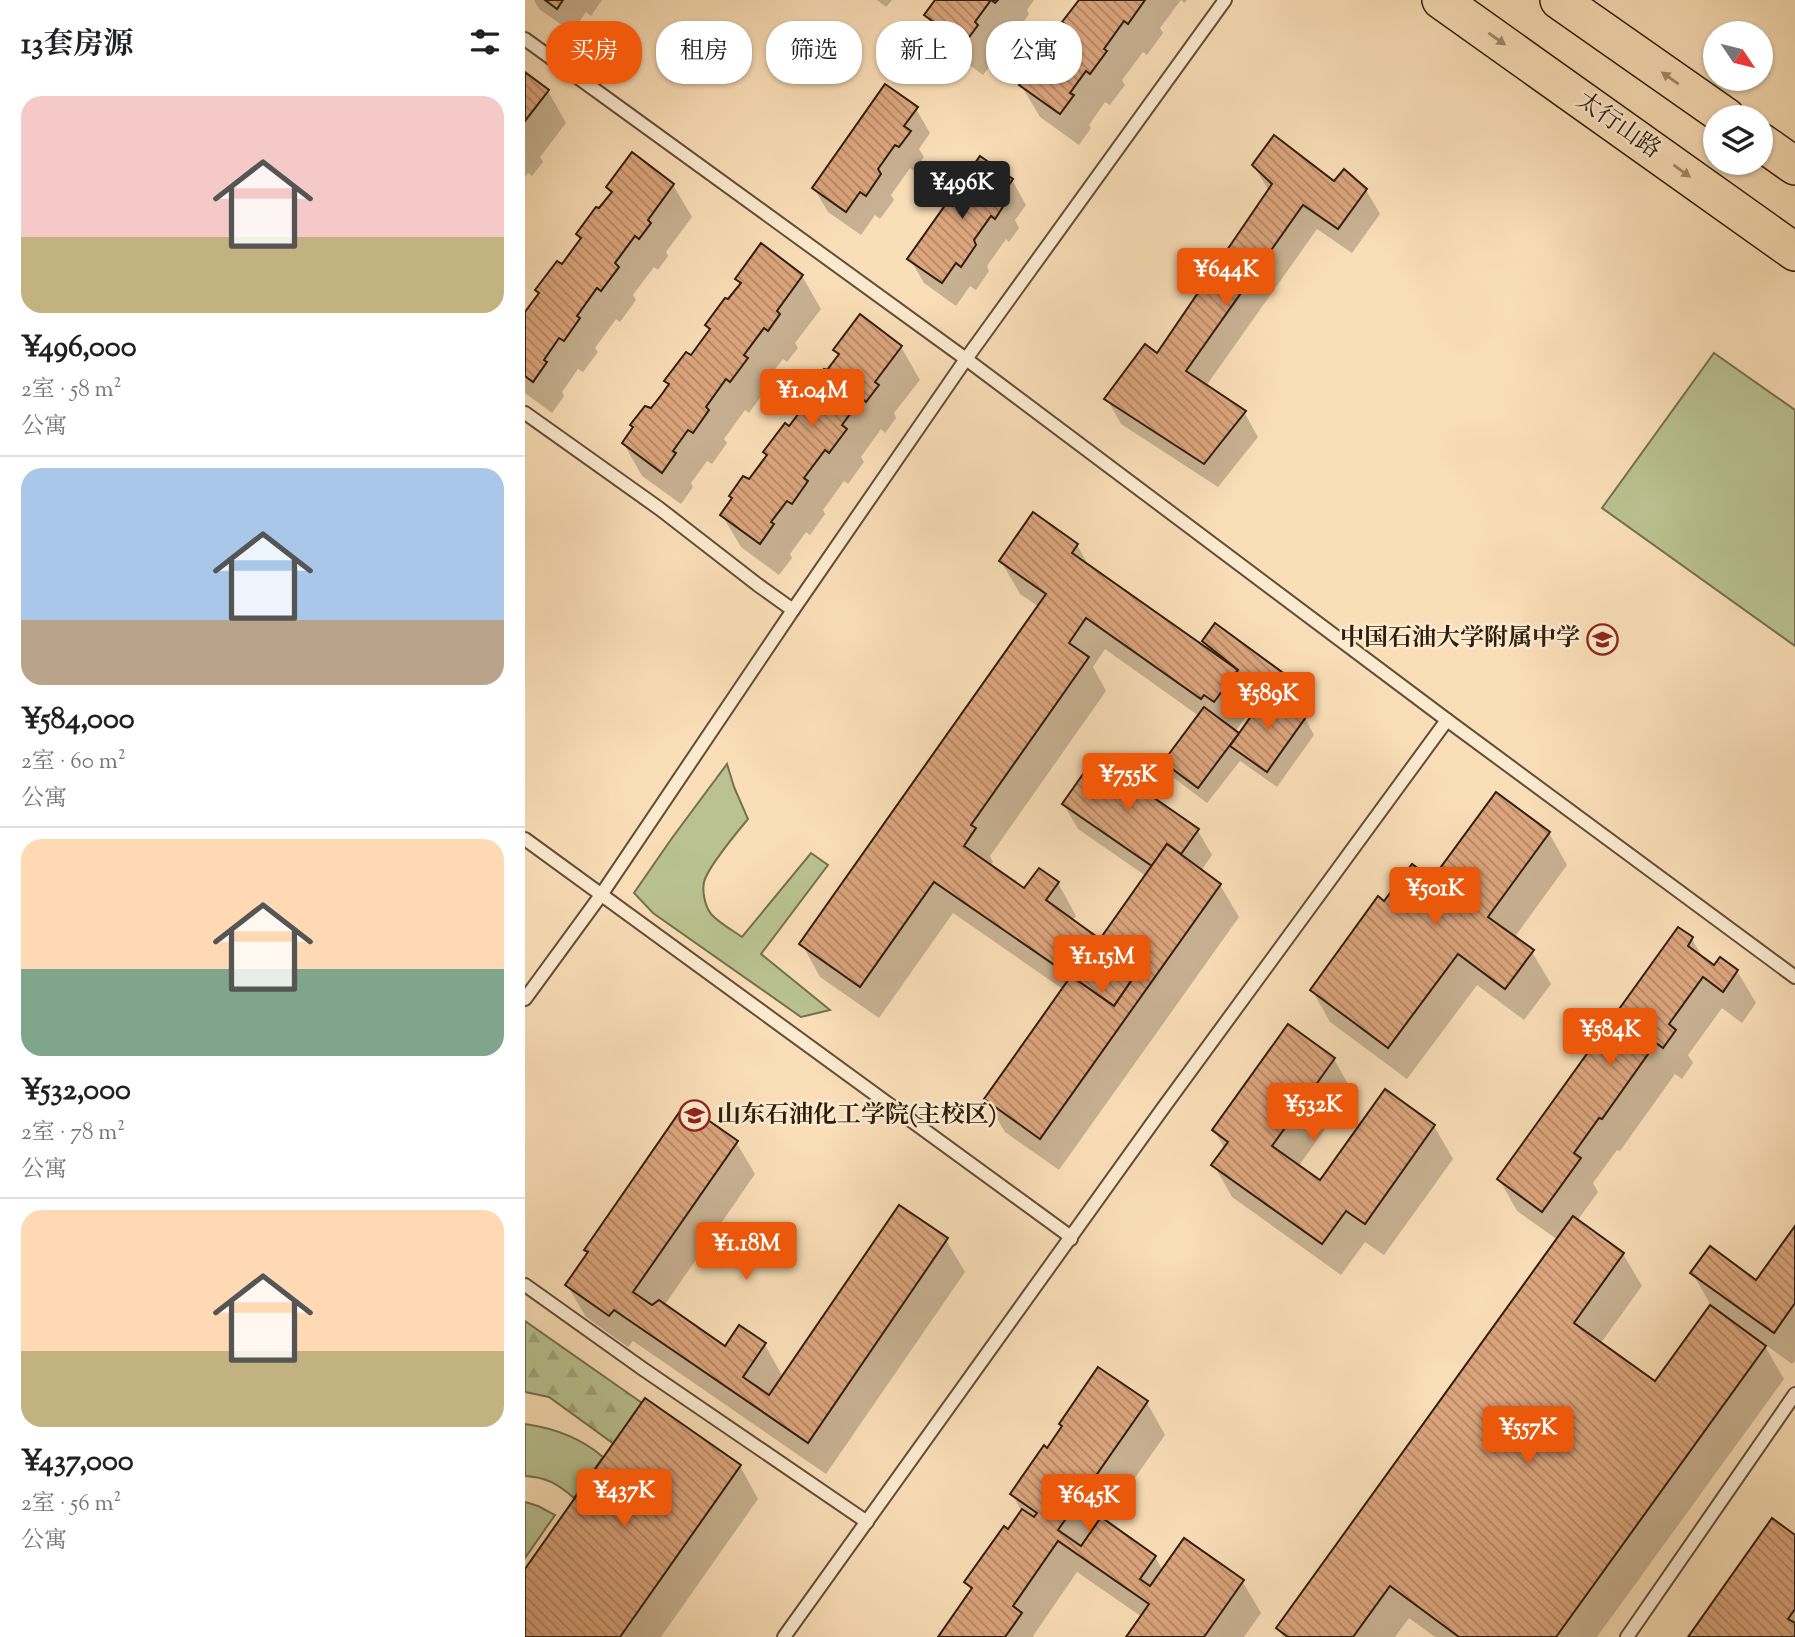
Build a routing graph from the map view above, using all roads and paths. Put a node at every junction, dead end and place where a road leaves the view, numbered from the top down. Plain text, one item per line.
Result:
1 (1225, 0) edge
2 (1441, 0) edge
3 (1559, 0) edge
4 (525, 39) edge
5 (1709, 105) edge
6 (1773, 150) edge
7 (1795, 166) edge
8 (1795, 252) edge
9 (966, 359) junction
10 (525, 413) edge
11 (793, 610) junction
12 (1447, 720) junction
13 (525, 839) edge
14 (601, 895) junction
15 (1795, 977) edge
16 (525, 999) edge
17 (1071, 1238) junction
18 (525, 1285) edge
19 (1795, 1394) edge
20 (867, 1522) junction
21 (785, 1637) edge
22 (1627, 1637) edge

1 - 9 lane
2 -> 8 main road, 太行山路
5 -> 3 main road
4 - 9 lane
6 - 7 main road
9 - 11 lane
9 - 12 lane
10 - 11 lane
11 - 14 lane
12 - 15 lane
12 - 17 lane
13 - 14 lane
14 - 16 lane
14 - 17 lane
17 - 20 lane
18 - 20 lane
19 - 22 lane
20 - 21 lane

